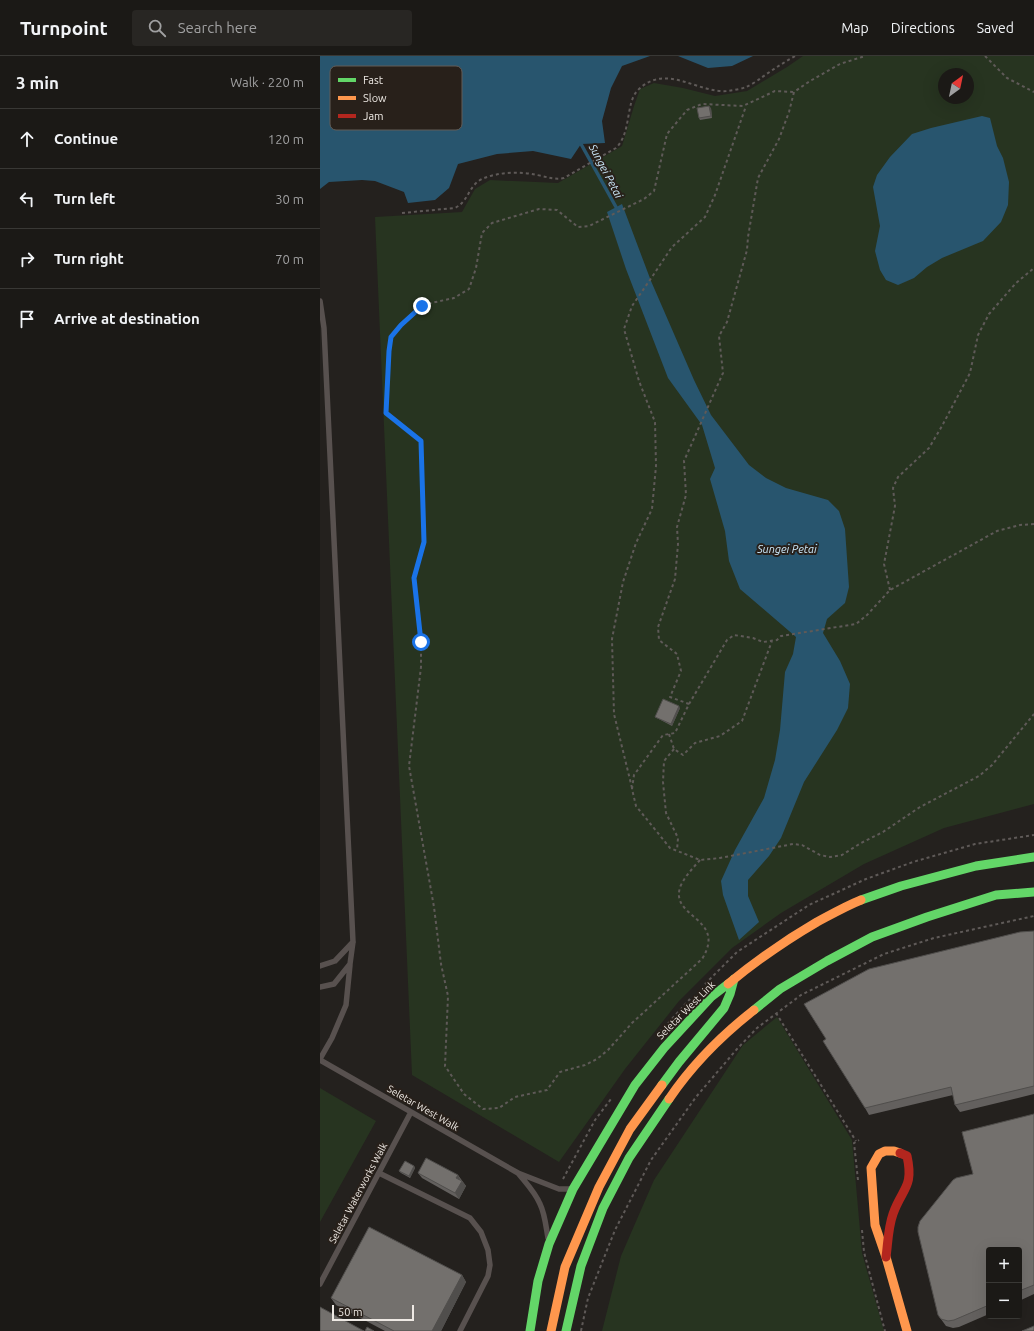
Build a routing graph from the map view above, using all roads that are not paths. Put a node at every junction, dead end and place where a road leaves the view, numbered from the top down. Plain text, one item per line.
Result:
1 (320, 301) edge
2 (322, 326) edge
3 (1034, 856) edge
4 (1034, 892) edge
5 (352, 942) junction
6 (350, 964) junction
7 (320, 966) edge
8 (734, 979) junction
9 (320, 987) edge
10 (320, 1059) edge
11 (411, 1112) junction
12 (379, 1173) junction
13 (518, 1173) junction
14 (573, 1189) junction
15 (549, 1244) junction
16 (886, 1257) junction
17 (320, 1284) edge
18 (460, 1331) edge
19 (530, 1331) edge
20 (551, 1331) edge
21 (566, 1331) edge
22 (907, 1331) edge

1 - 2 lane
2 - 5 lane
3 - 8 main road, Seletar West Link
4 - 21 main road
5 - 6 lane
5 - 7 lane
6 - 9 lane
6 - 10 lane
8 - 14 main road, Seletar West Link
8 - 20 main road
10 - 11 lane, Seletar West Walk
11 - 12 lane, Seletar Waterworks Walk
11 - 13 lane, Seletar West Walk
12 - 17 lane, Seletar Waterworks Walk
12 - 18 lane
13 - 14 lane, Seletar West Walk
13 - 15 lane, Seletar West Walk
14 - 15 main road, Seletar West Link
15 - 19 main road, Seletar West Link
16 - 16 main road
16 - 22 main road

